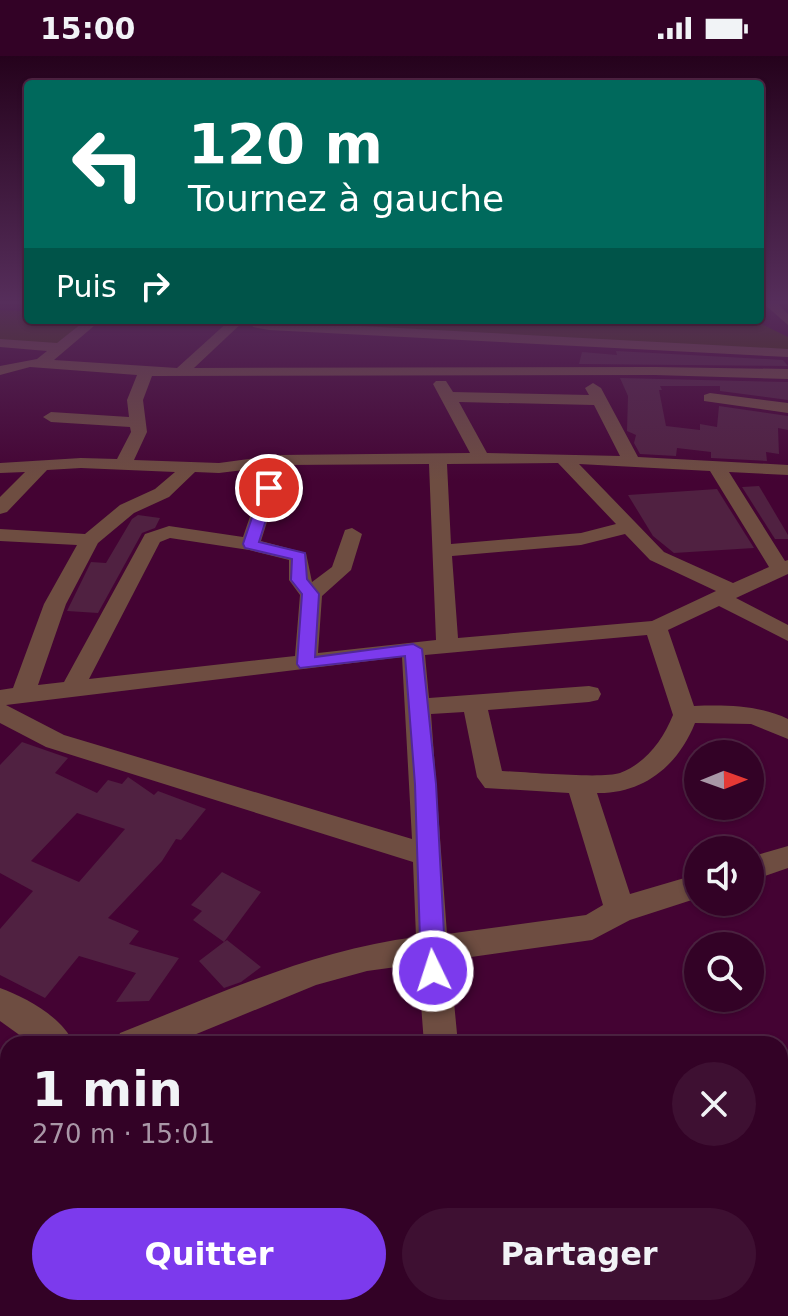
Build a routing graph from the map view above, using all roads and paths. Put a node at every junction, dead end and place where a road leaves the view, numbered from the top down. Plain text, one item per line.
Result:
1 (192, 363) edge
2 (40, 364) joint
3 (0, 371) edge
4 (435, 371) junction
5 (589, 371) junction
6 (146, 372) junction
7 (701, 372) junction
8 (181, 373) junction
9 (788, 374) edge
10 (446, 397) junction
11 (710, 398) junction
12 (599, 400) junction
13 (788, 408) edge
14 (711, 416) dead end
15 (51, 417) dead end
16 (139, 423) junction
17 (438, 458) junction
18 (481, 458) junction
19 (563, 458) junction
20 (278, 460) junction
21 (631, 460) junction
22 (123, 464) junction
23 (42, 465) junction
24 (716, 466) junction
25 (0, 468) edge
26 (188, 469) junction
27 (788, 470) edge
28 (0, 508) edge
29 (627, 527) junction
30 (352, 534) dead end
31 (0, 535) edge
32 (90, 540) junction
33 (250, 544) junction
34 (442, 551) junction
35 (784, 568) edge
36 (311, 594) junction
37 (728, 596) junction
38 (656, 627) junction
39 (788, 634) edge
40 (448, 645) junction
41 (413, 649) junction
42 (306, 664) junction
43 (72, 690) junction
44 (589, 694) dead end
45 (11, 697) edge
46 (474, 703) junction
47 (419, 707) junction
48 (0, 712) edge
49 (685, 715) junction
50 (788, 730) edge
51 (580, 784) junction
52 (428, 855) junction
53 (788, 857) edge
54 (764, 865) edge
55 (684, 890) edge
56 (620, 910) junction
57 (431, 947) junction
58 (0, 1003) edge
59 (48, 1036) edge
60 (152, 1036) edge
61 (440, 1036) edge

1 - 8 street
2 - 3 street
2 - 6 street
4 - 5 street
4 - 8 street
4 - 10 street
5 - 7 street
5 - 12 street
6 - 8 street
6 - 16 street
7 - 9 street
7 - 11 street
10 - 12 street
10 - 18 street
11 - 13 street
11 - 14 street
12 - 21 street
15 - 16 street
16 - 22 street
17 - 18 street
17 - 20 street
17 - 34 street
18 - 19 street
19 - 21 street
19 - 29 street
20 - 26 street
20 - 33 street
21 - 24 street
22 - 23 street
22 - 26 street
23 - 25 street
23 - 28 street
24 - 27 street
24 - 35 street
26 - 32 street
29 - 34 street
29 - 37 street
30 - 36 street
31 - 32 street
32 - 45 street
33 - 36 street
33 - 43 street
34 - 40 street
35 - 37 street
36 - 42 street
37 - 38 street
37 - 39 street
38 - 40 street
38 - 49 street
40 - 41 street
41 - 42 street
41 - 47 street
42 - 43 street
43 - 45 street
44 - 46 street
46 - 47 street
46 - 51 street
47 - 52 street
48 - 52 street
49 - 50 street
49 - 51 street
51 - 56 street
52 - 57 street
53 - 54 street
55 - 56 street
56 - 57 street
57 - 60 street
57 - 61 street
58 - 59 street

